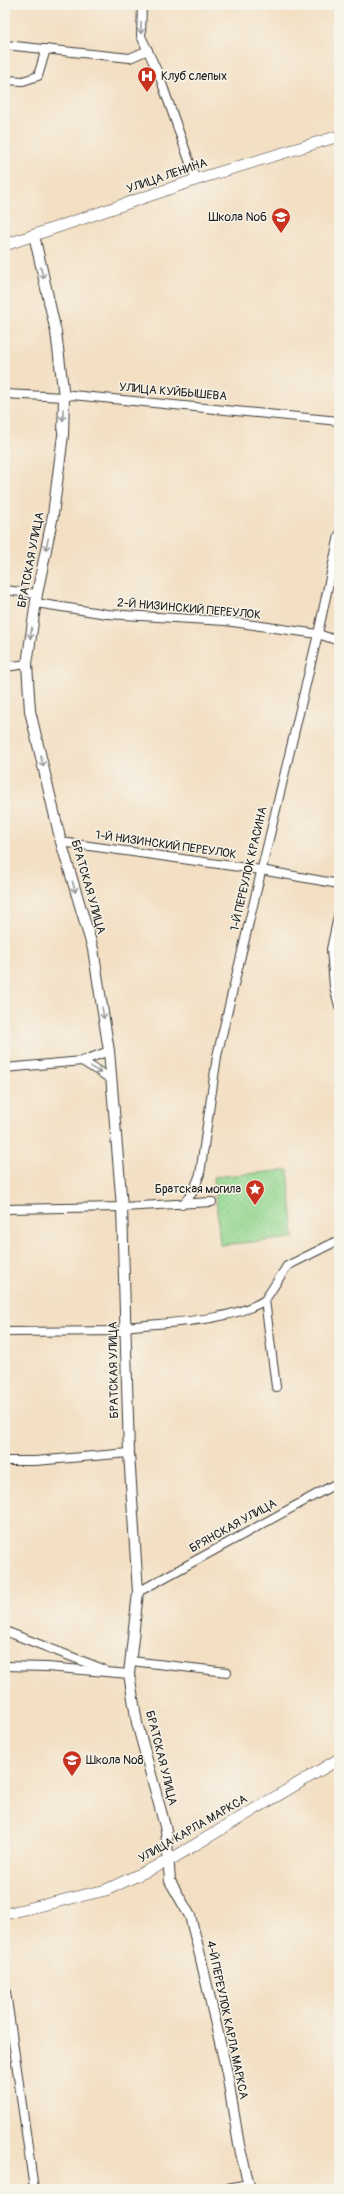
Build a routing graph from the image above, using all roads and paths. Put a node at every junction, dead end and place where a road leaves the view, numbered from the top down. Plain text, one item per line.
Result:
1 (142, 5) edge
2 (5, 45) edge
3 (46, 49) junction
4 (148, 50) junction
5 (5, 80) edge
6 (339, 136) edge
7 (196, 180) junction
8 (34, 235) junction
9 (5, 245) edge
10 (5, 394) edge
11 (64, 397) junction
12 (339, 422) edge
13 (339, 535) edge
14 (5, 590) edge
15 (37, 599) junction
16 (318, 634) junction
17 (339, 641) edge
18 (27, 664) junction
19 (5, 667) edge
20 (61, 842) junction
21 (261, 870) junction
22 (339, 884) edge
23 (339, 912) edge
24 (339, 1006) edge
25 (109, 1051) junction
26 (82, 1061) junction
27 (5, 1068) edge
28 (111, 1079) junction
29 (212, 1202) dead end
30 (182, 1205) junction
31 (122, 1207) junction
32 (5, 1209) edge
33 (339, 1240) edge
34 (265, 1300) junction
35 (126, 1329) junction
36 (5, 1332) edge
37 (276, 1387) dead end
38 (129, 1453) junction
39 (5, 1461) edge
40 (339, 1482) edge
41 (138, 1592) junction
42 (5, 1631) edge
43 (131, 1661) junction
44 (5, 1666) edge
45 (227, 1672) dead end
46 (115, 1673) junction
47 (129, 1674) junction
48 (339, 1759) edge
49 (168, 1861) junction
50 (5, 1914) edge
51 (5, 1985) edge
52 (249, 2186) edge
53 (34, 2189) edge
54 (223, 2189) edge

1 -> 4 street
2 - 3 street
3 - 4 street
3 - 5 street
4 - 7 street
6 - 7 main road, УЛИЦА ЛЕНИНА
7 - 8 main road, УЛИЦА ЛЕНИНА
8 - 9 main road, УЛИЦА ЛЕНИНА
8 -> 11 street, БРАТСКАЯ УЛИЦА
10 - 11 street, УЛИЦА КУЙБЫШЕВА
11 - 12 street, УЛИЦА КУЙБЫШЕВА
11 -> 15 street, БРАТСКАЯ УЛИЦА
13 - 16 street, 1-Й ПЕРЕУЛОК КРАСИНА
14 - 15 street, 2-Й НИЗИНСКИЙ ПЕРЕУЛОК
15 - 16 street, 2-Й НИЗИНСКИЙ ПЕРЕУЛОК
15 -> 18 street, БРАТСКАЯ УЛИЦА
16 - 17 street, 2-Й НИЗИНСКИЙ ПЕРЕУЛОК
16 - 21 street, 1-Й ПЕРЕУЛОК КРАСИНА
18 - 19 street
18 -> 20 street, БРАТСКАЯ УЛИЦА
20 - 21 street, 1-Й НИЗИНСКИЙ ПЕРЕУЛОК
20 -> 25 street, БРАТСКАЯ УЛИЦА
21 - 22 street, 1-Й НИЗИНСКИЙ ПЕРЕУЛОК
21 - 30 street, 1-Й ПЕРЕУЛОК КРАСИНА
23 - 24 street
25 - 26 street
25 - 28 street, БРАТСКАЯ УЛИЦА
26 - 27 street
26 -> 28 street
28 - 31 street, БРАТСКАЯ УЛИЦА
29 - 30 street
30 - 31 street
31 - 32 street
31 - 35 street, БРАТСКАЯ УЛИЦА
33 - 34 street
34 - 35 street
34 - 37 street
35 - 36 street
35 - 38 street, БРАТСКАЯ УЛИЦА
38 - 39 street
38 - 41 street, БРАТСКАЯ УЛИЦА
40 - 41 street, БРЯНСКАЯ УЛИЦА
41 - 43 street, БРАТСКАЯ УЛИЦА
42 - 46 street
43 - 45 street
43 - 47 street, БРАТСКАЯ УЛИЦА
44 - 46 street
46 - 47 street
47 - 49 street, БРАТСКАЯ УЛИЦА
48 - 49 main road, УЛИЦА КАРЛА МАРКСА
49 - 50 main road, УЛИЦА КАРЛА МАРКСА
49 - 52 street, 4-Й ПЕРЕУЛОК КАРЛА МАРКСА
51 - 53 street
52 - 54 street

